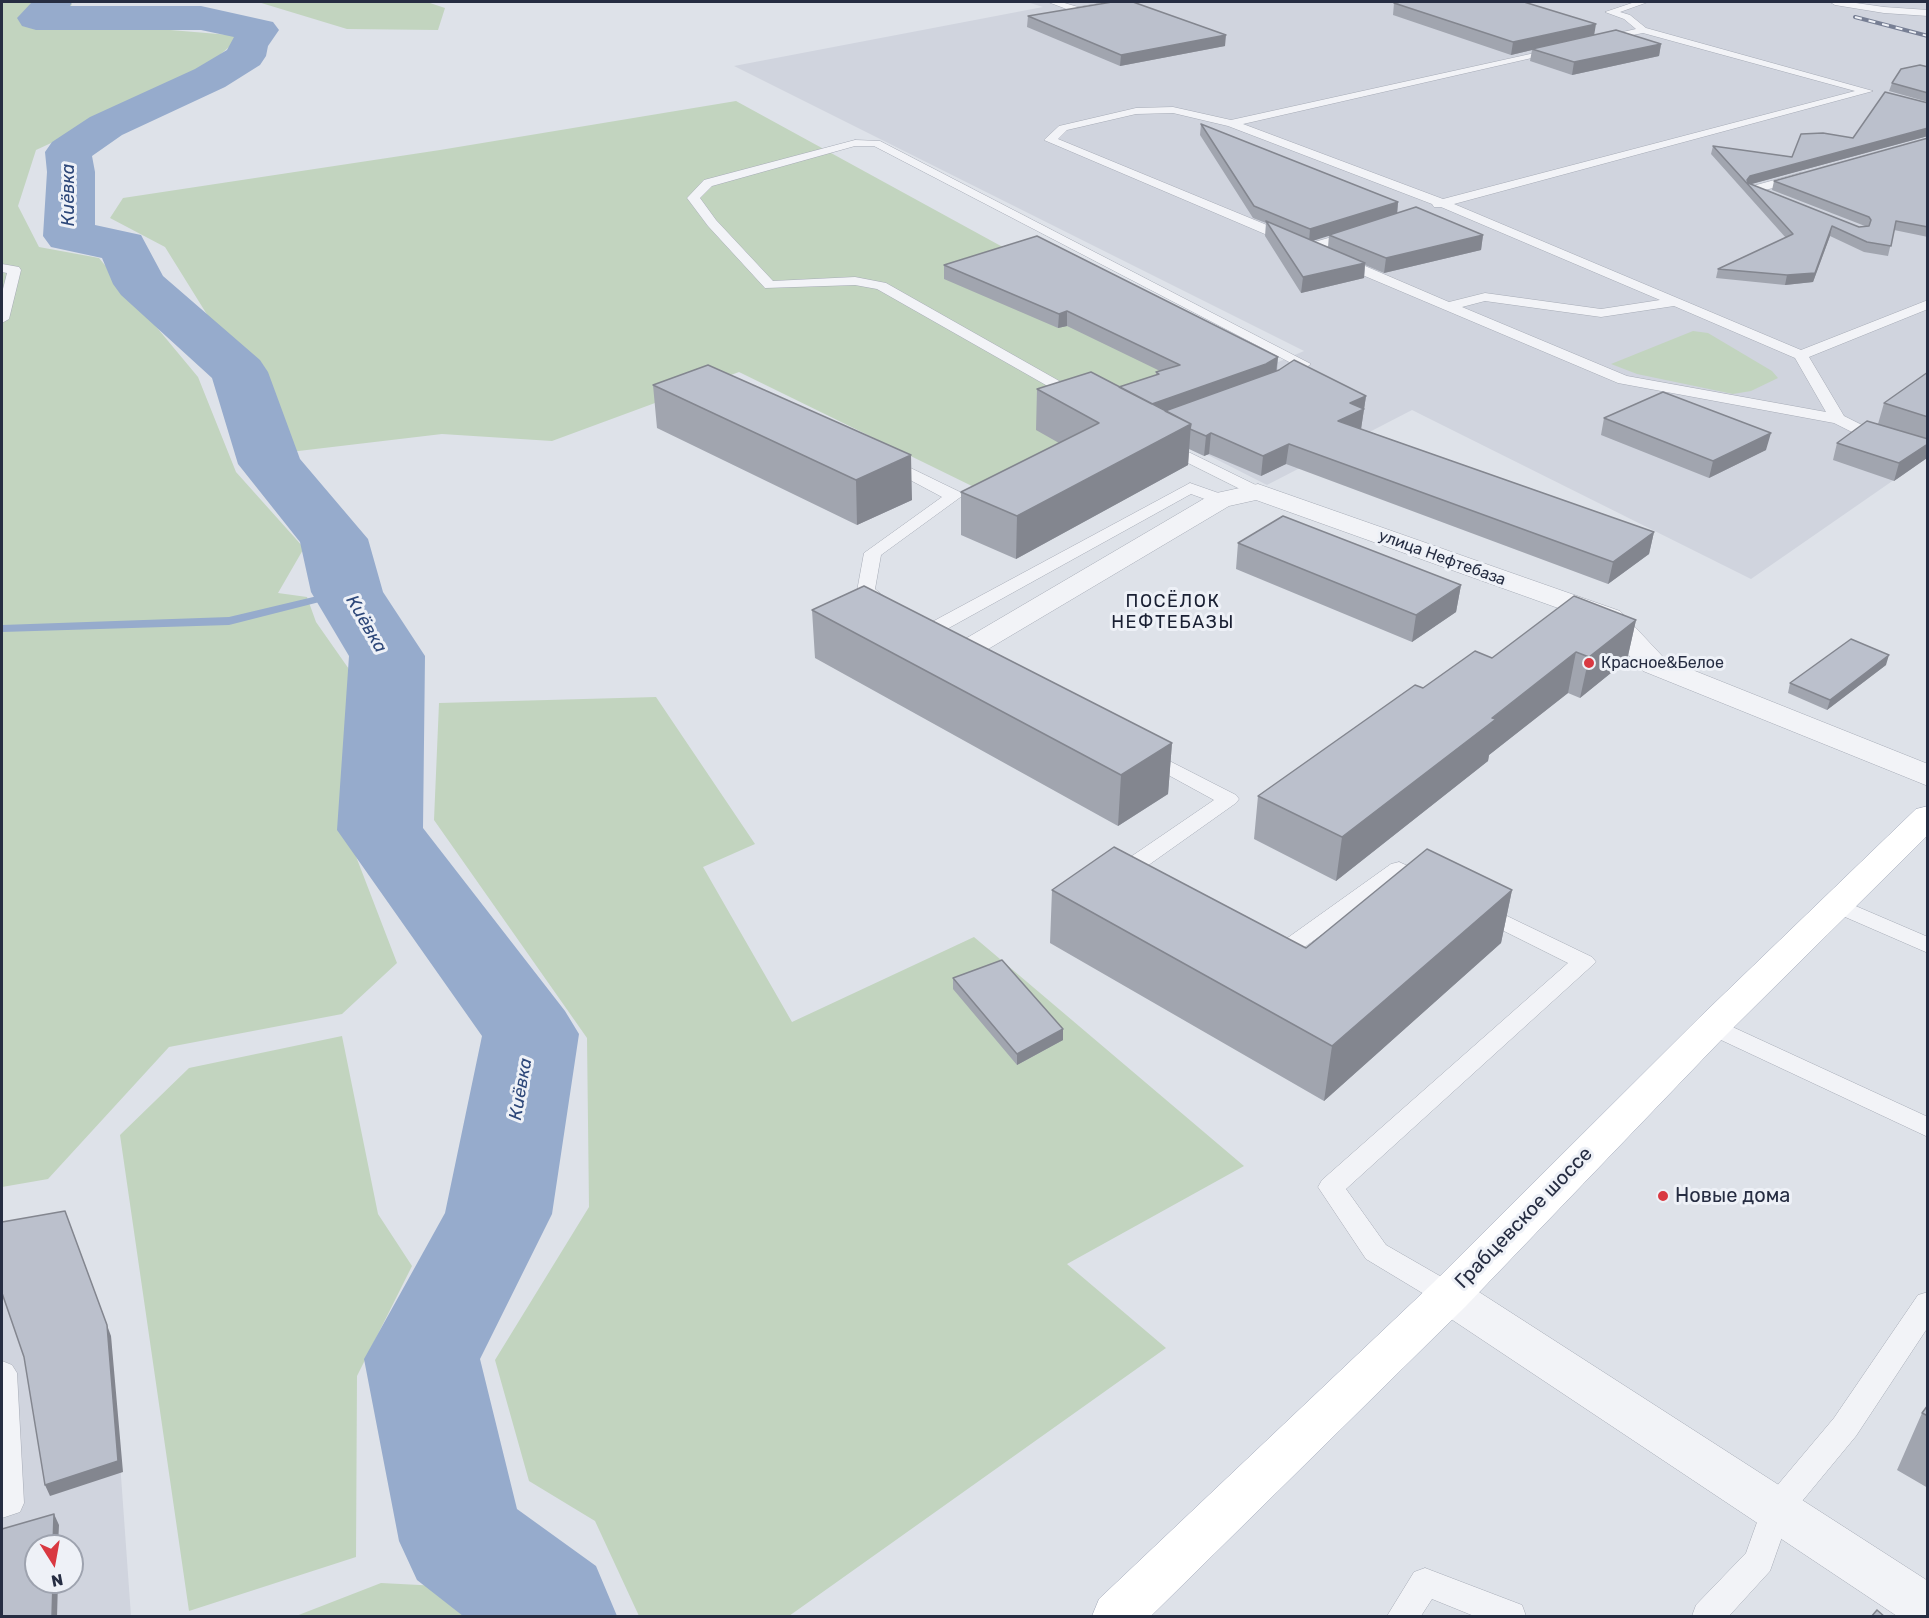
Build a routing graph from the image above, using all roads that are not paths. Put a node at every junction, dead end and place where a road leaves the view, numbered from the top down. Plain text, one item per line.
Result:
1 (1053, 2) edge
2 (1122, 2) edge
3 (1643, 2) edge
4 (1835, 2) edge
5 (1922, 2) edge
6 (1928, 3) edge
7 (1928, 13) edge
8 (1643, 30) junction
9 (1586, 43) edge
10 (1574, 45) edge
11 (1231, 123) junction
12 (1808, 174) edge
13 (1785, 202) edge
14 (1442, 203) junction
15 (1420, 212) edge
16 (1366, 231) edge
17 (1309, 248) junction
18 (2, 268) edge
19 (1676, 302) junction
20 (1928, 304) edge
21 (1448, 306) junction
22 (2, 319) edge
23 (1801, 355) junction
24 (1260, 388) edge
25 (1093, 406) edge
26 (1838, 418) junction
27 (1148, 437) edge
28 (1928, 451) edge
29 (870, 452) edge
30 (1258, 492) junction
31 (1221, 500) junction
32 (910, 624) junction
33 (968, 660) joint
34 (1125, 743) edge
35 (1928, 776) edge
36 (1928, 816) edge
37 (1136, 889) edge
38 (1440, 889) edge
39 (1460, 900) edge
40 (1837, 905) junction
41 (1928, 946) edge
42 (1251, 949) edge
43 (1713, 1026) junction
44 (1928, 1128) edge
45 (1449, 1295) junction
46 (1928, 1303) edge
47 (2, 1373) edge
48 (2, 1505) edge
49 (1776, 1510) junction
50 (1928, 1608) edge
51 (1117, 1617) edge
52 (1403, 1617) edge
53 (1510, 1617) edge
54 (1708, 1617) edge

1 - 2 lane
3 - 8 lane
4 - 7 lane
5 - 6 lane
8 - 9 lane
8 - 14 lane
10 - 11 lane
11 - 14 lane
11 - 17 lane
12 - 13 lane
14 - 15 lane
14 - 19 lane
16 - 17 lane
17 - 21 lane
18 - 22 lane
19 - 21 lane
19 - 23 lane
20 - 23 lane
21 - 26 lane
23 - 26 lane
24 - 25 lane
26 - 28 lane
27 - 30 lane
29 - 32 lane
30 - 31 street
30 - 35 street, улица Нефтебаза
31 - 32 lane
31 - 33 street
32 - 33 lane
34 - 37 lane
36 - 40 main road, Грабцевское шоссе
38 - 42 lane
39 - 45 lane
40 - 41 lane
40 - 43 main road, Грабцевское шоссе
43 - 44 lane
43 - 45 main road, Грабцевское шоссе
45 - 49 street
45 - 51 main road, Грабцевское шоссе
46 - 49 lane
47 - 48 lane
49 - 50 street
49 - 54 lane
52 - 53 lane

